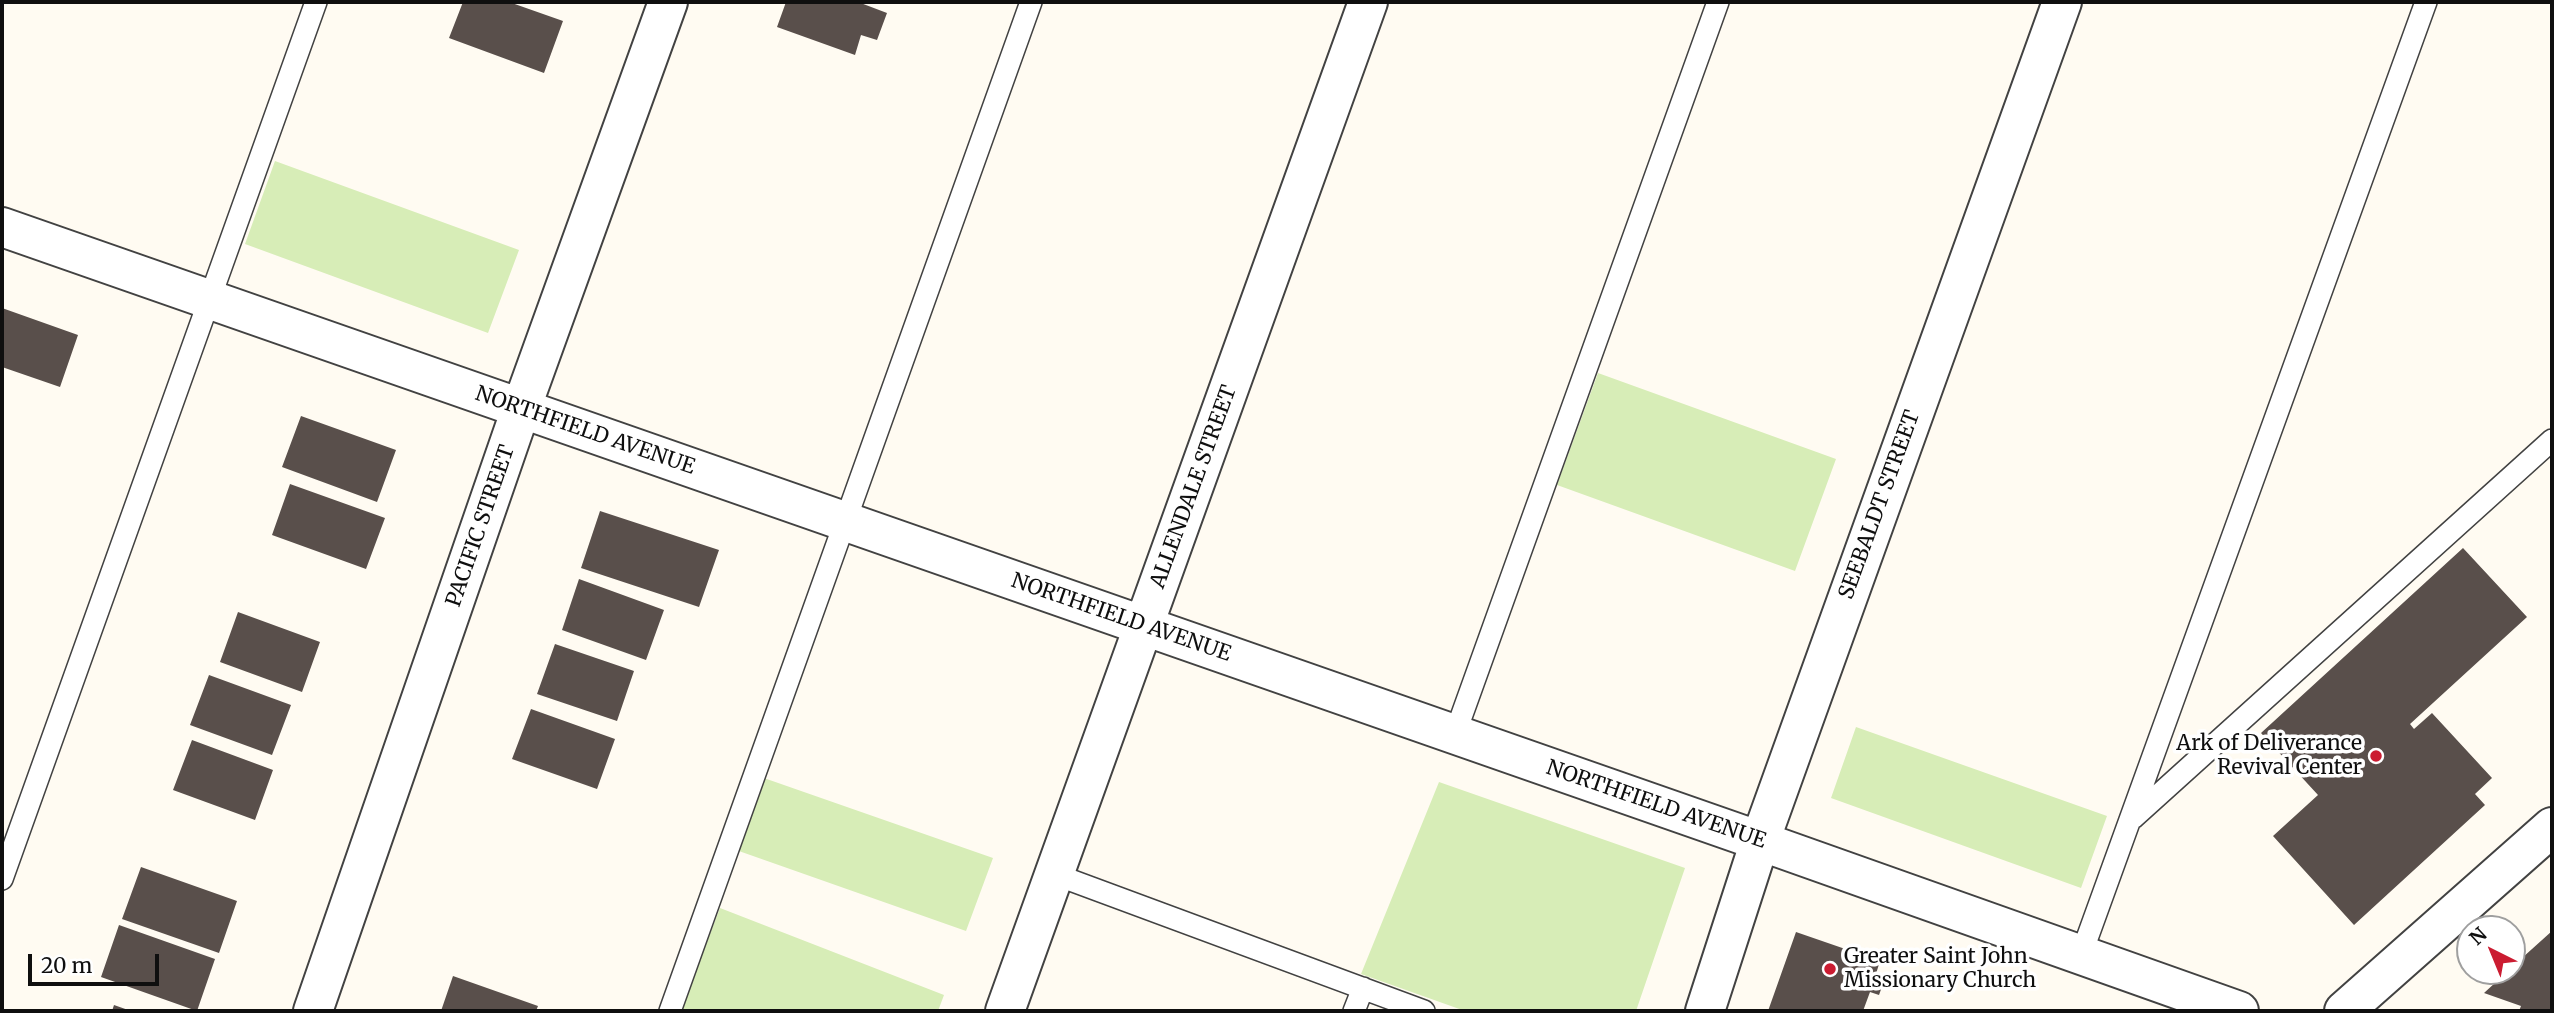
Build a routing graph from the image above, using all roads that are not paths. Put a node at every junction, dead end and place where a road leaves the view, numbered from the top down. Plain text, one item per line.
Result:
1 (316, 2) edge
2 (668, 2) edge
3 (1031, 2) edge
4 (1368, 2) edge
5 (1718, 2) edge
6 (2062, 2) edge
7 (2426, 2) edge
8 (2, 227) edge
9 (209, 300) junction
10 (522, 409) junction
11 (2552, 440) edge
12 (846, 523) junction
13 (1143, 626) junction
14 (1455, 734) junction
15 (2130, 820) junction
16 (2552, 827) edge
17 (1760, 841) junction
18 (1054, 874) junction
19 (2, 879) edge
20 (2081, 955) junction
21 (1363, 988) junction
22 (313, 1011) edge
23 (670, 1011) edge
24 (1005, 1011) edge
25 (1354, 1011) edge
26 (1424, 1011) edge
27 (1705, 1011) edge
28 (2239, 1011) edge
29 (2344, 1011) edge

1 - 9 lane
2 - 10 street, PACIFIC STREET
3 - 12 lane
4 - 13 street, ALLENDALE STREET
5 - 14 lane
6 - 17 street, SEEBALDT STREET
7 - 15 lane
8 - 9 street, NORTHFIELD AVENUE
9 - 10 street, NORTHFIELD AVENUE
9 - 19 lane
10 - 12 street, NORTHFIELD AVENUE
10 - 22 street, PACIFIC STREET
11 - 15 lane
12 - 13 street, NORTHFIELD AVENUE
12 - 23 lane
13 - 14 street, NORTHFIELD AVENUE
13 - 18 street, ALLENDALE STREET
14 - 17 street, NORTHFIELD AVENUE
15 - 20 lane
16 - 29 street
17 - 20 street, NORTHFIELD AVENUE
17 - 27 street, SEEBALDT STREET
18 - 21 lane
18 - 24 street, ALLENDALE STREET
20 - 28 street, NORTHFIELD AVENUE
21 - 25 lane
21 - 26 lane

